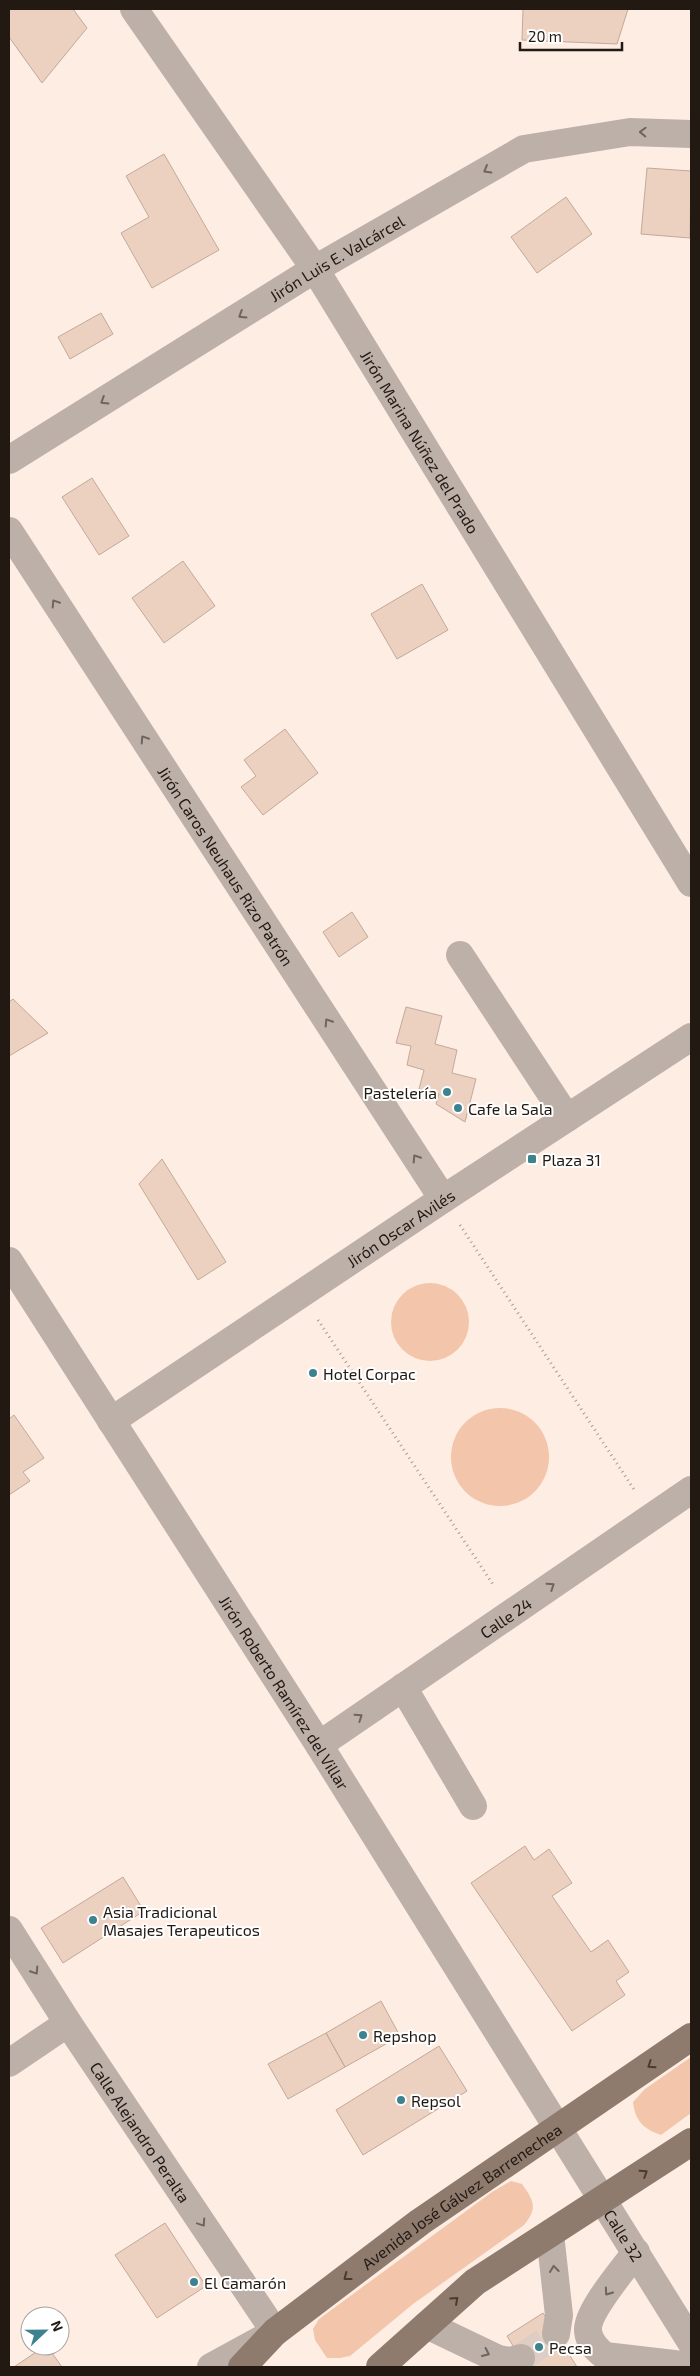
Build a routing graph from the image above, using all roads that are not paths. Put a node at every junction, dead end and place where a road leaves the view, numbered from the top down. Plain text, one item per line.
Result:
1 (134, 9) edge
2 (691, 134) edge
3 (315, 269) junction
4 (9, 460) edge
5 (9, 531) edge
6 (691, 883) edge
7 (460, 955) dead end
8 (691, 1037) edge
9 (567, 1118) junction
10 (443, 1199) junction
11 (9, 1261) edge
12 (111, 1421) junction
13 (691, 1490) edge
14 (403, 1688) junction
15 (319, 1745) junction
16 (473, 1806) dead end
17 (9, 1930) edge
18 (68, 2023) junction
19 (691, 2037) edge
20 (9, 2063) edge
21 (558, 2128) junction
22 (691, 2142) edge
23 (603, 2199) junction
24 (550, 2234) junction
25 (636, 2252) junction
26 (426, 2325) junction
27 (588, 2330) junction
28 (275, 2332) junction
29 (691, 2342) edge
30 (521, 2358) tunnel mouth
31 (691, 2366) edge
32 (211, 2367) edge
33 (242, 2367) edge
34 (380, 2367) edge

1 - 3 street, Jirón Marina Núñez del Prado
2 -> 3 street, Jirón Luis E. Valcárcel
3 -> 4 street, Jirón Luis E. Valcárcel
3 - 6 street, Jirón Marina Núñez del Prado
10 -> 5 street, Jirón Caros Neuhaus Rizo Patrón
7 - 9 street
8 - 9 street, Jirón Oscar Avilés
9 - 10 street, Jirón Oscar Avilés
10 - 12 street, Jirón Oscar Avilés
11 - 12 street, Jirón Roberto Ramírez del Villar
12 - 15 street, Jirón Roberto Ramírez del Villar
14 -> 13 street, Calle 24
15 -> 14 street, Calle 24
14 - 16 street
15 - 21 street, Jirón Roberto Ramírez del Villar
17 -> 18 street, Calle Alejandro Peralta
18 - 20 street
18 -> 28 street, Calle Alejandro Peralta
19 -> 21 main road, Avenida José Gálvez Barrenechea
21 - 23 street, Calle 32
21 -> 28 main road, Avenida José Gálvez Barrenechea
23 -> 22 main road
23 - 24 main road
23 - 25 street, Calle 32
26 -> 24 main road
27 -> 24 street
25 -> 27 street
25 - 29 street, Calle 32
26 -> 30 street
26 - 34 main road
27 - 31 street
28 - 32 street
28 - 33 main road, Avenida José Gálvez Barrenechea

